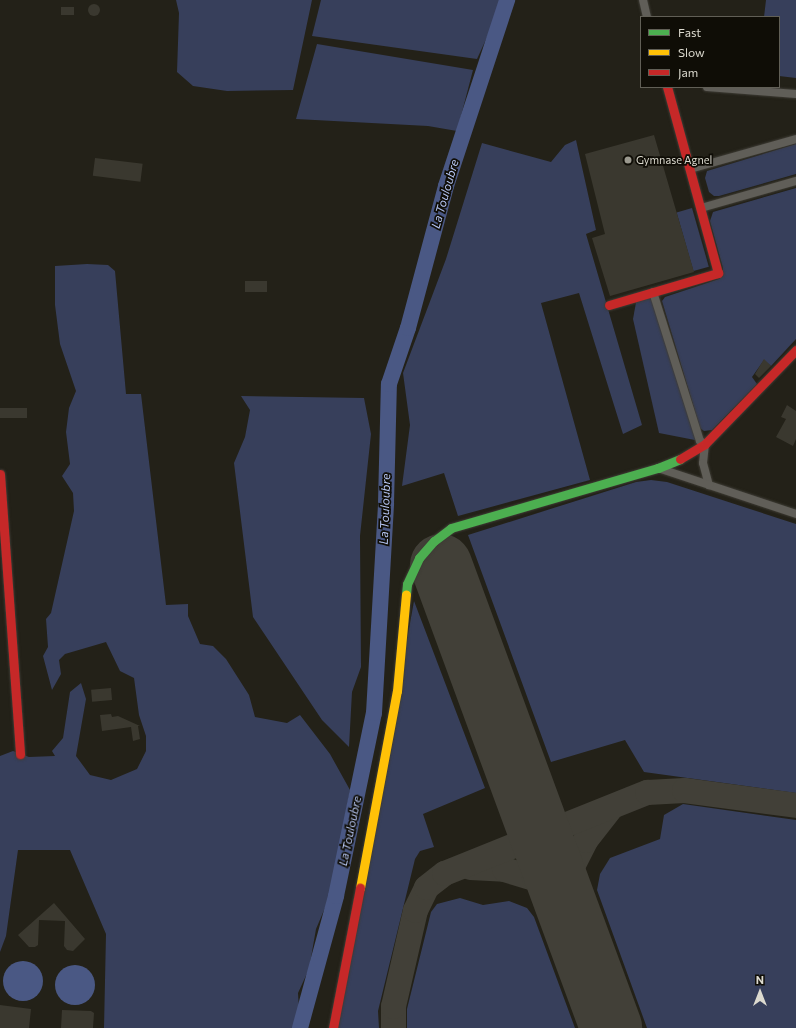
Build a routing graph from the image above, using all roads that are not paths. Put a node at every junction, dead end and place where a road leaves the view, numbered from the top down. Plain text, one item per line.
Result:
1 (643, 0) edge
2 (647, 16) edge
3 (667, 88) edge
4 (720, 88) edge
5 (796, 94) edge
6 (796, 138) edge
7 (690, 169) junction
8 (796, 181) edge
9 (701, 208) junction
10 (653, 292) junction
11 (609, 305) dead end
12 (796, 350) edge
13 (705, 444) junction
14 (658, 468) junction
15 (0, 474) edge
16 (709, 485) junction
17 (796, 514) edge
18 (20, 754) dead end
19 (333, 1028) edge

1 - 2 street
3 - 7 street
4 - 5 street
6 - 7 street
7 - 9 street
8 - 9 street
9 - 10 street
10 - 11 street
10 - 13 street
12 - 13 street
13 - 14 street
13 - 16 street
14 - 16 street
14 - 19 street
15 - 18 street
16 - 17 street

